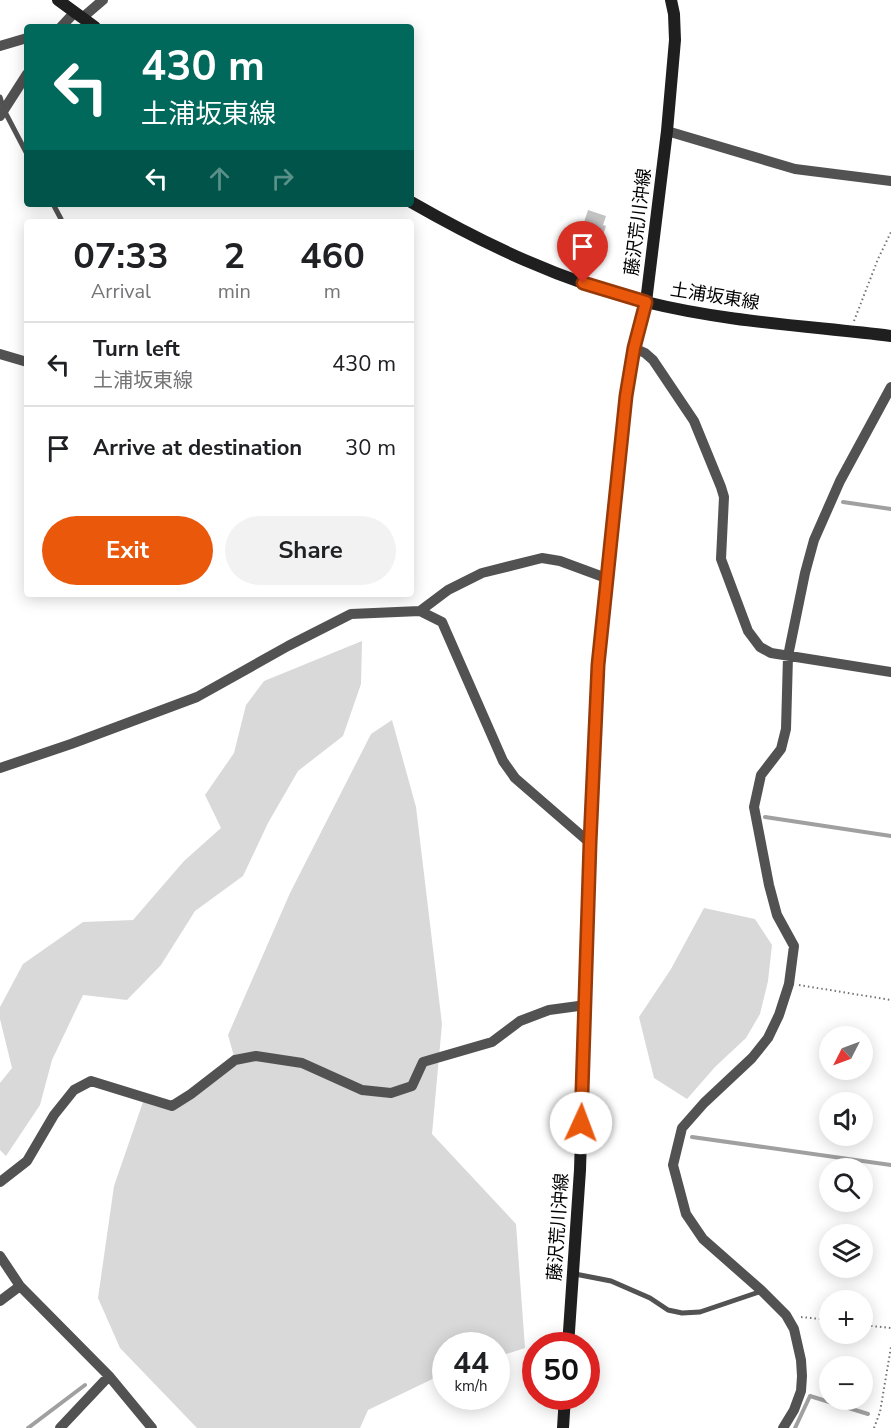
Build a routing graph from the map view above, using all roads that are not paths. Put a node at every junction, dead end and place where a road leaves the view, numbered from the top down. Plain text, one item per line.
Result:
1 (58, 0) edge
2 (103, 0) edge
3 (670, 0) edge
4 (78, 16) junction
5 (66, 24) edge
6 (90, 24) edge
7 (24, 39) edge
8 (0, 46) edge
9 (24, 79) edge
10 (0, 97) edge
11 (2, 113) edge
12 (667, 132) junction
13 (24, 149) edge
14 (891, 181) edge
15 (414, 204) edge
16 (55, 207) edge
17 (61, 219) dead end
18 (646, 302) junction
19 (891, 336) edge
20 (634, 348) junction
21 (0, 354) edge
22 (24, 361) edge
23 (891, 387) edge
24 (606, 578) junction
25 (420, 611) junction
26 (789, 656) junction
27 (891, 672) edge
28 (0, 768) edge
29 (590, 843) junction
30 (586, 1005) junction
31 (0, 1182) edge
32 (0, 1256) edge
33 (573, 1274) junction
34 (20, 1286) junction
35 (762, 1291) junction
36 (0, 1301) edge
37 (569, 1332) edge
38 (109, 1376) junction
39 (564, 1410) edge
40 (60, 1428) edge
41 (152, 1428) edge
42 (563, 1428) edge
43 (783, 1428) edge

1 - 4 main road
2 - 4 street
3 - 12 main road, 藤沢荒川沖線
4 - 5 street
4 - 6 main road
7 - 8 street
9 - 11 street
10 - 11 lane
11 - 13 lane
12 - 14 street
12 - 18 main road, 藤沢荒川沖線
15 - 18 main road, 土浦坂東線
16 - 17 lane
18 - 19 main road, 土浦坂東線
18 - 20 main road, 藤沢荒川沖線
20 - 24 main road, 藤沢荒川沖線
20 - 26 street
21 - 22 street
23 - 26 street
24 - 25 street
24 - 29 main road, 藤沢荒川沖線
25 - 28 street
25 - 29 street
26 - 27 street
26 - 35 street
29 - 30 main road, 藤沢荒川沖線
30 - 31 street
30 - 33 main road, 藤沢荒川沖線
32 - 34 street
33 - 35 lane
33 - 37 main road, 藤沢荒川沖線
34 - 36 street
34 - 38 street
35 - 43 street
38 - 40 street
38 - 41 street
39 - 42 main road

